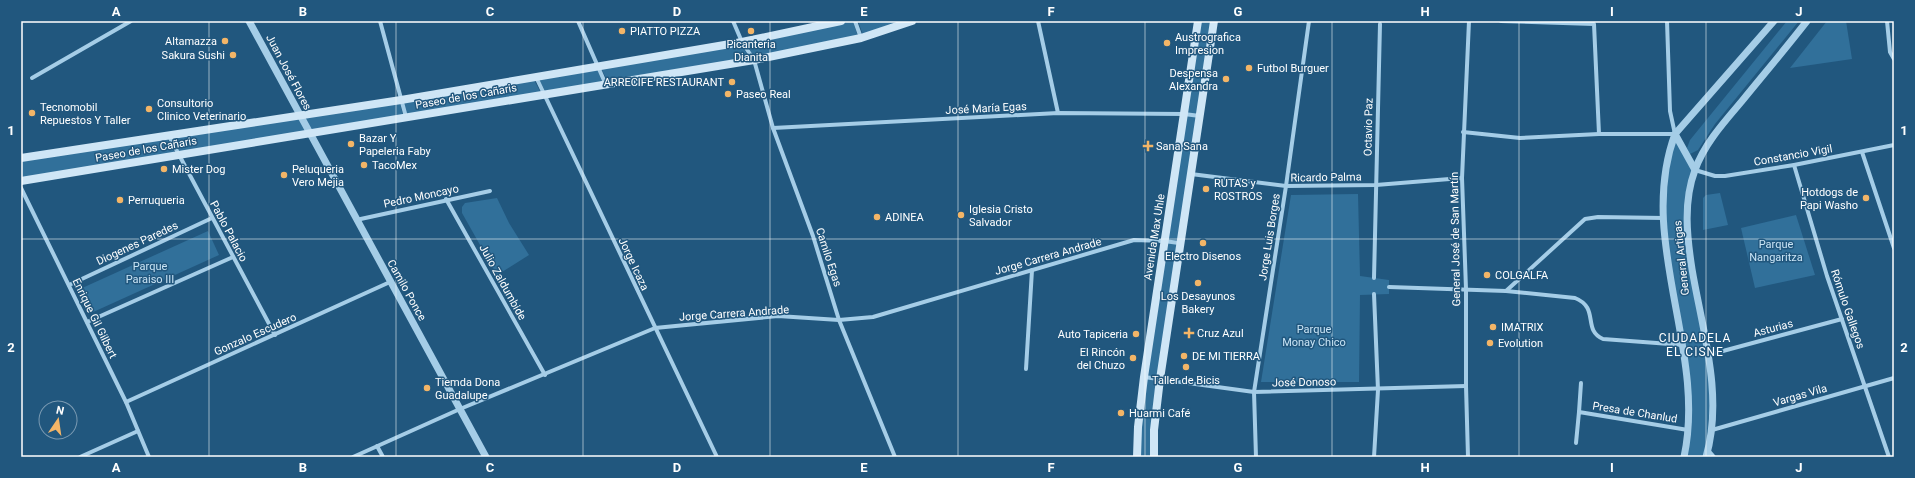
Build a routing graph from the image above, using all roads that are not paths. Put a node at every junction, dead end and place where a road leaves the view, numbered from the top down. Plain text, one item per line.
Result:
1 (131, 21) edge
2 (249, 21) edge
3 (380, 21) edge
4 (578, 21) edge
5 (733, 21) edge
6 (841, 21) edge
7 (855, 21) edge
8 (912, 21) edge
9 (1038, 21) edge
10 (1198, 21) edge
11 (1214, 21) edge
12 (1309, 21) edge
13 (1469, 21) edge
14 (1501, 21) edge
15 (1667, 21) edge
16 (1774, 21) edge
17 (1807, 21) edge
18 (1888, 21) edge
19 (1380, 24) dead end
20 (861, 38) junction
21 (742, 42) junction
22 (1894, 59) edge
23 (754, 60) junction
24 (599, 66) junction
25 (536, 77) junction
26 (32, 78) dead end
27 (606, 85) junction
28 (543, 94) junction
29 (401, 100) junction
30 (1058, 113) junction
31 (1184, 114) junction
32 (300, 115) junction
33 (1200, 116) junction
34 (406, 117) junction
35 (773, 128) junction
36 (1463, 132) junction
37 (310, 133) junction
38 (1599, 134) junction
39 (1675, 134) junction
40 (168, 136) junction
41 (1894, 145) edge
42 (1862, 152) junction
43 (178, 154) junction
44 (21, 158) edge
45 (1794, 165) junction
46 (1695, 170) junction
47 (1191, 174) junction
48 (1462, 178) junction
49 (21, 181) edge
50 (1376, 185) junction
51 (1286, 186) junction
52 (21, 188) edge
53 (490, 190) dead end
54 (446, 199) junction
55 (212, 218) junction
56 (1664, 218) junction
57 (356, 220) junction
58 (1164, 241) junction
59 (1179, 243) junction
60 (1894, 248) edge
61 (233, 257) junction
62 (1032, 270) junction
63 (1374, 278) dead end
64 (390, 282) junction
65 (69, 285) junction
66 (1389, 287) dead end
67 (1466, 289) junction
68 (1506, 291) junction
69 (1374, 294) dead end
70 (1842, 319) junction
71 (840, 320) junction
72 (87, 322) junction
73 (655, 328) junction
74 (275, 336) junction
75 (1683, 345) junction
76 (1708, 355) junction
77 (1026, 369) dead end
78 (545, 375) junction
79 (1144, 377) junction
80 (1894, 378) edge
81 (1160, 379) junction
82 (1581, 383) dead end
83 (1466, 386) junction
84 (1866, 386) junction
85 (1378, 390) junction
86 (1254, 392) junction
87 (126, 402) junction
88 (460, 409) junction
89 (1579, 412) junction
90 (1689, 430) junction
91 (1712, 430) junction
92 (138, 431) junction
93 (1576, 443) dead end
94 (378, 446) junction
95 (1707, 454) edge
96 (80, 457) edge
97 (149, 457) edge
98 (353, 457) edge
99 (383, 457) edge
100 (486, 457) edge
101 (717, 457) edge
102 (895, 457) edge
103 (1137, 457) edge
104 (1154, 457) edge
105 (1256, 457) edge
106 (1374, 457) edge
107 (1468, 457) edge
108 (1684, 457) edge
109 (1714, 457) edge
110 (1889, 457) edge

1 - 26 street
2 - 32 street, Juan José Flores
3 - 29 street
4 - 24 street
5 - 21 street, Camilo Egas
6 - 21 main road, Paseo de los Cañaris
7 - 20 street
8 - 20 main road, Paseo de los Cañaris
9 - 30 street
10 - 31 main road, Avenida Max Uhle
11 - 33 main road
12 - 51 street, Jorge Luis Borges
13 - 36 street, General José de San Martín
14 - 38 street
15 - 39 street
16 - 39 street, General Artigas
17 - 46 street, General Artigas
18 - 22 street
19 - 50 street, Octavio Paz
20 - 23 main road, Paseo de los Cañaris
21 - 23 street, Camilo Egas
21 - 24 main road, Paseo de los Cañaris
23 - 27 main road, Paseo de los Cañaris
23 - 35 street, Camilo Egas
24 - 25 main road, Paseo de los Cañaris
24 - 27 street
25 - 28 street, Jorge Icaza
25 - 29 main road, Paseo de los Cañaris
27 - 28 main road, Paseo de los Cañaris
28 - 34 main road, Paseo de los Cañaris
28 - 73 street, Jorge Icaza
29 - 32 main road, Paseo de los Cañaris
29 - 34 street
30 - 31 street, José María Egas
30 - 35 street, José María Egas
31 - 33 street, José María Egas
31 - 58 main road, Avenida Max Uhle
32 - 37 street, Juan José Flores
32 - 40 main road, Paseo de los Cañaris
33 - 47 main road
34 - 37 main road, Paseo de los Cañaris
35 - 71 street, Camilo Egas
36 - 38 street
36 - 48 street, General José de San Martín
37 - 43 main road, Paseo de los Cañaris
37 - 57 street, Camilo Ponce
38 - 39 street
39 - 46 street
39 - 56 street, General Artigas
40 - 43 street, Pablo Palacio
40 - 44 main road, Paseo de los Cañaris
41 - 42 street, Constancio Vigil
42 - 45 street, Constancio Vigil
42 - 60 street
43 - 49 main road, Paseo de los Cañaris
43 - 55 street, Pablo Palacio
45 - 46 street, Constancio Vigil
45 - 70 street, Rómulo Gallegos
46 - 76 street, General Artigas
47 - 51 street, Ricardo Palma
47 - 59 main road
48 - 50 street, Ricardo Palma
48 - 67 street, General José de San Martín
50 - 51 street, Ricardo Palma
50 - 63 street, Octavio Paz
51 - 86 street, Jorge Luis Borges
52 - 65 street, Enrique Gil Gilbert
53 - 54 street, Pedro Moncayo
54 - 57 street, Pedro Moncayo
54 - 78 street, Julio Zaldumbide
55 - 61 street, Pablo Palacio
55 - 65 street, Diogenes Paredes
56 - 68 street
56 - 75 street, General Artigas
57 - 64 street, Camilo Ponce
58 - 59 street, Jorge Carrera Andrade
58 - 62 street, Jorge Carrera Andrade
58 - 79 main road, Avenida Max Uhle
59 - 81 main road
61 - 72 street
61 - 74 street, Pablo Palacio
62 - 71 street, Jorge Carrera Andrade
62 - 77 street
64 - 74 street, Gonzalo Escudero
64 - 88 street, Camilo Ponce
65 - 72 street, Enrique Gil Gilbert
66 - 67 street
67 - 68 street
67 - 83 street, General José de San Martín
68 - 75 street
69 - 85 street
70 - 76 street, Asturias
70 - 84 street, Rómulo Gallegos
71 - 73 street, Jorge Carrera Andrade
71 - 102 street, Camilo Egas
72 - 87 street, Enrique Gil Gilbert
73 - 78 street, Jorge Carrera Andrade
73 - 101 street, Jorge Icaza
74 - 87 street, Gonzalo Escudero
75 - 90 street, General Artigas
76 - 91 street, General Artigas
78 - 88 street, Jorge Carrera Andrade
79 - 81 street, José Donoso
79 - 103 main road, Avenida Max Uhle
80 - 84 street, Vargas Vila
81 - 86 street, José Donoso
81 - 104 main road
82 - 89 street, Presa de Chanlud
83 - 85 street, José Donoso
83 - 107 street, General José de San Martín
84 - 91 street, Vargas Vila
84 - 110 street, Rómulo Gallegos
85 - 86 street, José Donoso
85 - 106 street
86 - 105 street, Jorge Luis Borges
87 - 92 street, Enrique Gil Gilbert
88 - 94 street, Jorge Carrera Andrade
88 - 100 street, Camilo Ponce
89 - 90 street, Presa de Chanlud
89 - 93 street, Presa de Chanlud
90 - 108 street, General Artigas
91 - 95 street, General Artigas
92 - 96 street
92 - 97 street, Enrique Gil Gilbert
94 - 98 street, Jorge Carrera Andrade
94 - 99 street
95 - 109 street

